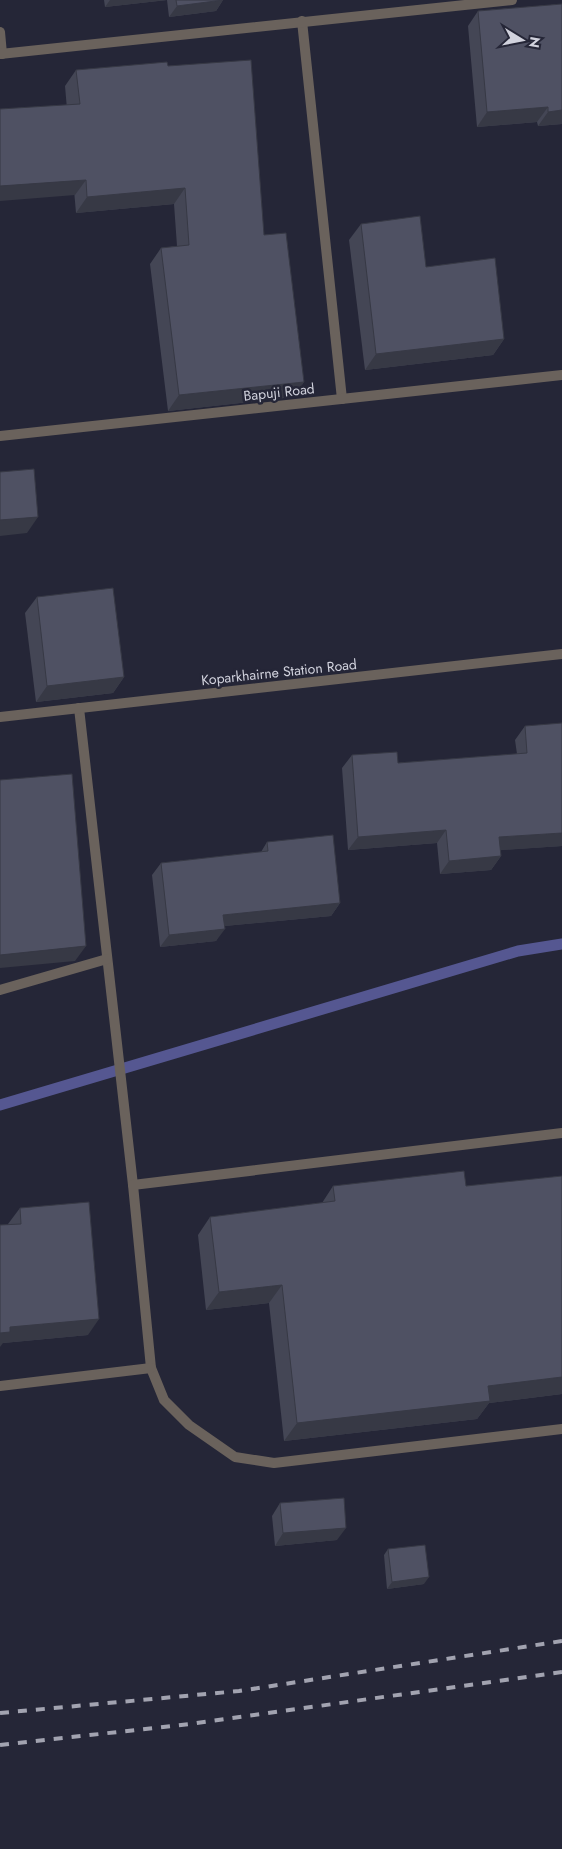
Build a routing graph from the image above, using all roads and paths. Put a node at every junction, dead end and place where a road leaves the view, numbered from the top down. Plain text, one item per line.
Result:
1 (512, 0) edge
2 (302, 21) junction
3 (0, 32) edge
4 (1, 54) edge
5 (562, 375) edge
6 (342, 399) junction
7 (0, 436) edge
8 (562, 654) edge
9 (79, 708) junction
10 (0, 717) edge
11 (107, 959) junction
12 (0, 990) edge
13 (562, 1133) edge
14 (133, 1185) junction
15 (151, 1368) junction
16 (0, 1386) edge
17 (562, 1429) edge

1 - 2 street
2 - 4 street
2 - 6 street
3 - 4 street
5 - 6 street, Bapuji Road
6 - 7 street, Bapuji Road
8 - 9 street, Koparkhairne Station Road
9 - 10 street, Koparkhairne Station Road
9 - 11 street
11 - 12 street
11 - 14 street
13 - 14 street
14 - 15 street
15 - 16 street
15 - 17 street

